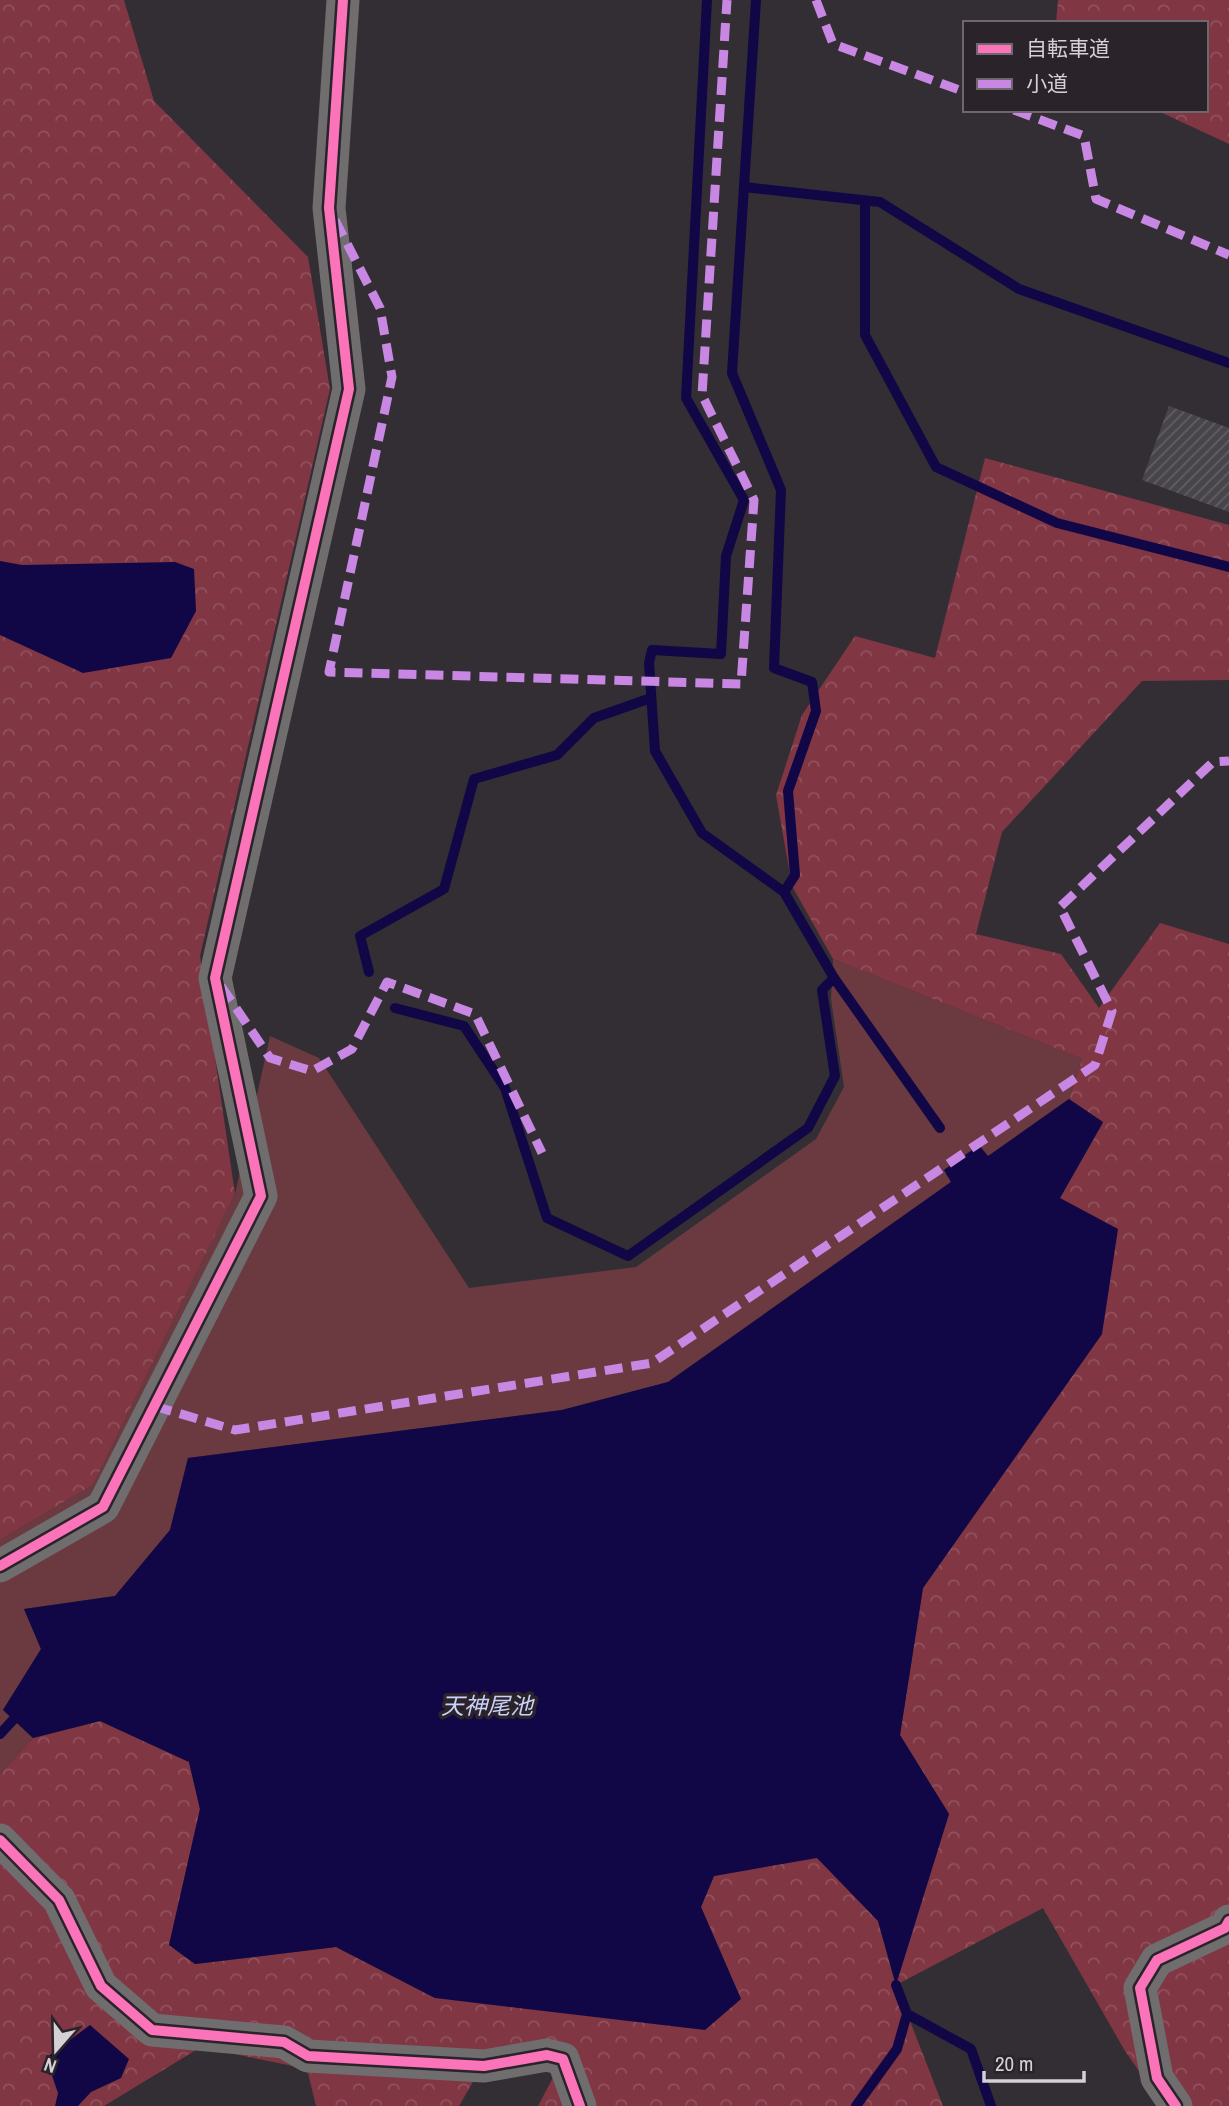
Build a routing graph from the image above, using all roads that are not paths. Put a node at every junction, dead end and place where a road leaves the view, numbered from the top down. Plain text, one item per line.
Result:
1 (343, 0) edge
2 (0, 1566) edge
3 (0, 1840) edge
4 (1229, 1922) edge
5 (580, 2106) edge
6 (1176, 2106) edge

1 - 2 street
3 - 5 street
4 - 6 street

